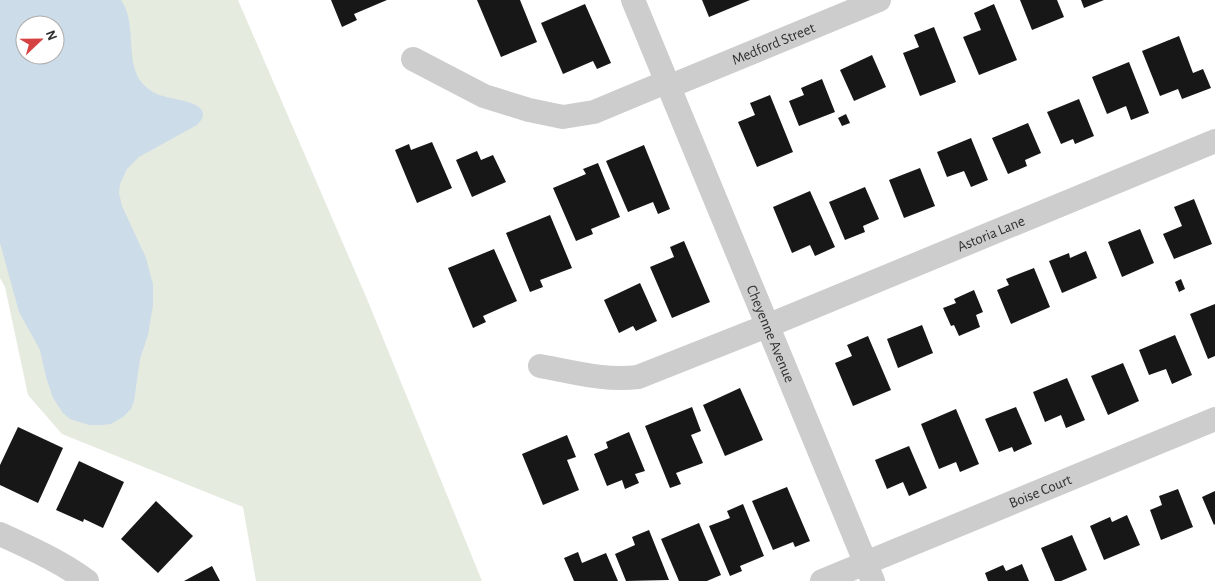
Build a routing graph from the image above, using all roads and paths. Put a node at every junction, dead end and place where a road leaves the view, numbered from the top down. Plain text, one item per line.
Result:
1 (633, 0) edge
2 (879, 0) edge
3 (413, 59) dead end
4 (667, 85) junction
5 (1215, 141) edge
6 (767, 326) junction
7 (540, 366) dead end
8 (1215, 419) edge
9 (0, 534) edge
10 (870, 572) edge
11 (87, 581) edge
12 (822, 581) edge

1 - 4 street, Cheyenne Avenue
2 - 4 street, Medford Street
3 - 4 street, Medford Street
4 - 6 street, Cheyenne Avenue
5 - 6 street, Astoria Lane
6 - 7 street, Astoria Lane
6 - 10 street, Cheyenne Avenue
8 - 10 street, Boise Court
9 - 11 street
10 - 12 street, Boise Court

